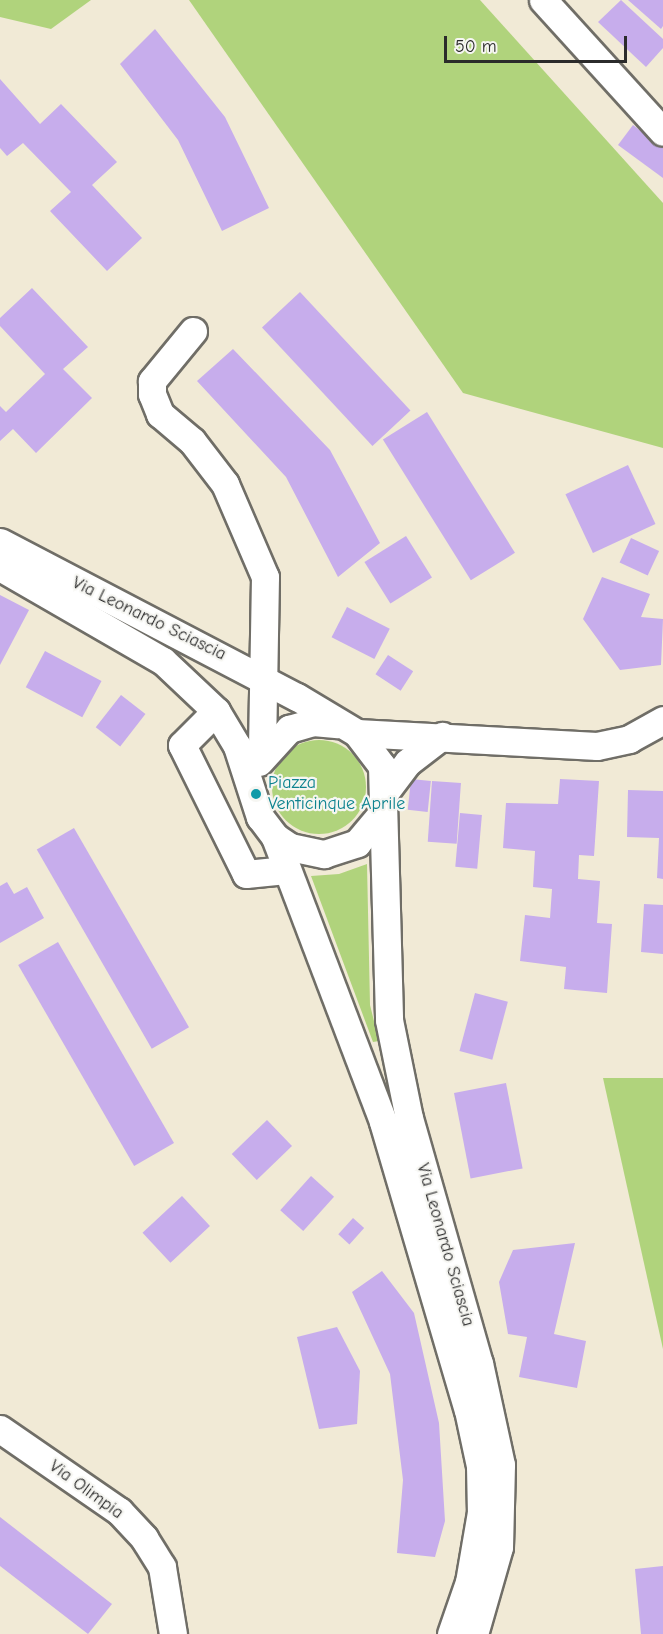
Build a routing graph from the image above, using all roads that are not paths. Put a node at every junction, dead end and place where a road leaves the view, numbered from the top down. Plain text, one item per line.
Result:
1 (543, 0) edge
2 (663, 132) edge
3 (193, 331) dead end
4 (0, 542) edge
5 (0, 567) edge
6 (268, 623) junction
7 (235, 661) junction
8 (267, 680) junction
9 (297, 697) junction
10 (213, 708) junction
11 (663, 720) edge
12 (347, 728) junction
13 (442, 736) junction
14 (262, 756) junction
15 (253, 792) junction
16 (383, 803) junction
17 (275, 837) junction
18 (289, 877) junction
19 (396, 1056) junction
20 (363, 1065) junction
21 (0, 1429) edge
22 (173, 1634) edge
23 (451, 1634) edge
24 (474, 1634) edge

1 - 2 street
3 - 6 street
4 - 7 street, Via Leonardo Sciascia
5 - 10 street, Via Leonardo Sciascia
6 - 7 street
6 - 8 street
6 - 9 street
7 - 8 street, Via Leonardo Sciascia
8 - 9 street, Via Leonardo Sciascia
8 - 14 street
9 - 12 street, Via Leonardo Sciascia
10 - 15 street, Via Leonardo Sciascia
10 - 18 street
11 - 13 street
12 - 13 street
12 - 14 street
12 - 16 street
13 - 16 street
14 - 15 street
15 - 17 street
16 - 17 street
16 - 19 street, Via Leonardo Sciascia
17 - 18 street, Via Leonardo Sciascia
18 - 20 street, Via Leonardo Sciascia
19 - 20 street
19 - 24 street, Via Leonardo Sciascia
20 - 23 street, Via Leonardo Sciascia
21 - 22 street, Via Olimpia

